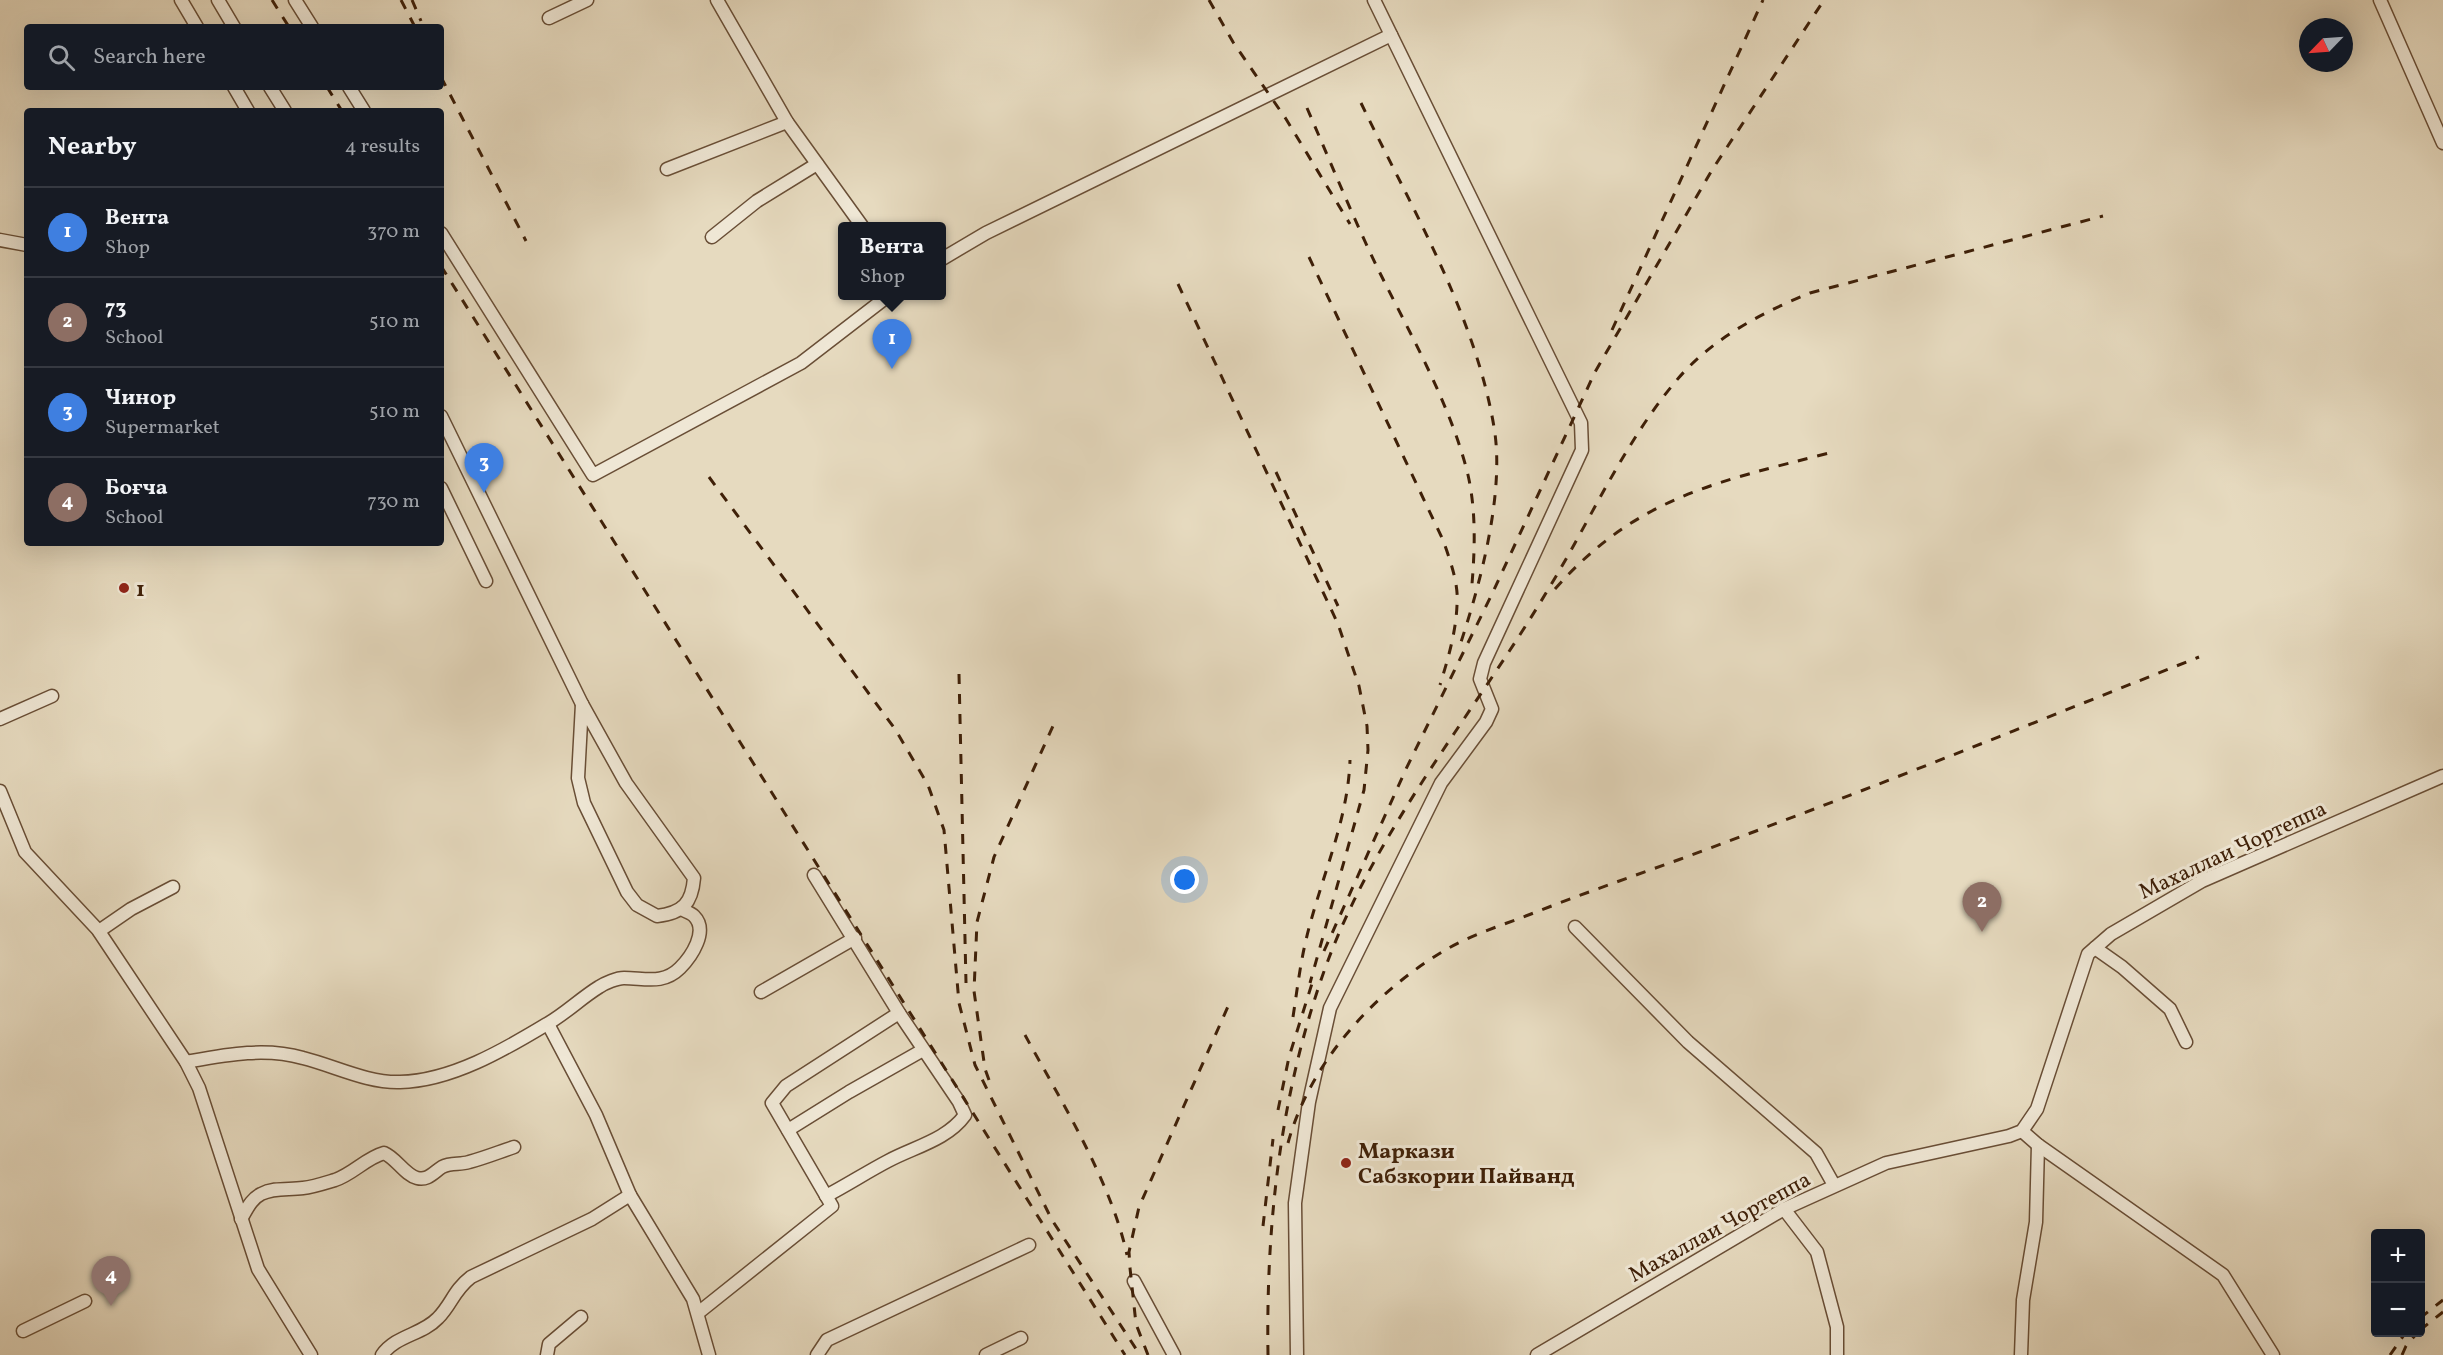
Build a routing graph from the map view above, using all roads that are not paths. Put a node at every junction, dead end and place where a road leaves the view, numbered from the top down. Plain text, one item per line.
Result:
1 (181, 0) edge
2 (218, 0) edge
3 (295, 0) edge
4 (587, 0) edge
5 (717, 0) edge
6 (1374, 0) edge
7 (2380, 0) edge
8 (549, 18) dead end
9 (195, 24) edge
10 (232, 24) edge
11 (310, 24) edge
12 (1391, 35) junction
13 (236, 90) edge
14 (272, 90) edge
15 (351, 90) edge
16 (246, 108) edge
17 (283, 108) edge
18 (362, 108) edge
19 (787, 122) junction
20 (2443, 143) edge
21 (817, 165) junction
22 (667, 169) dead end
23 (859, 222) edge
24 (712, 237) dead end
25 (444, 238) edge
26 (0, 240) edge
27 (24, 244) edge
28 (946, 257) edge
29 (883, 300) edge
30 (444, 423) edge
31 (444, 494) edge
32 (486, 581) dead end
33 (52, 696) dead end
34 (582, 704) junction
35 (0, 719) edge
36 (2443, 776) edge
37 (0, 791) edge
38 (814, 875) dead end
39 (173, 887) dead end
40 (681, 909) junction
41 (1575, 927) dead end
42 (99, 931) junction
43 (855, 938) junction
44 (2095, 948) junction
45 (761, 992) dead end
46 (900, 1013) junction
47 (548, 1024) junction
48 (2186, 1042) dead end
49 (923, 1050) junction
50 (186, 1062) junction
51 (788, 1130) junction
52 (2022, 1131) junction
53 (2038, 1145) junction
54 (514, 1147) dead end
55 (1834, 1185) junction
56 (630, 1195) junction
57 (826, 1196) junction
58 (1784, 1209) junction
59 (241, 1219) junction
60 (1029, 1245) dead end
61 (1134, 1281) dead end
62 (85, 1301) dead end
63 (698, 1313) junction
64 (581, 1317) dead end
65 (23, 1330) dead end
66 (1021, 1338) dead end
67 (311, 1355) edge
68 (382, 1355) edge
69 (547, 1355) edge
70 (709, 1355) edge
71 (817, 1355) edge
72 (986, 1355) edge
73 (1174, 1355) edge
74 (1297, 1355) edge
75 (1537, 1355) edge
76 (1837, 1355) edge
77 (2021, 1355) edge
78 (2273, 1355) edge

1 - 9 street
2 - 10 street
3 - 11 street
4 - 8 street
5 - 19 street
6 - 12 street
7 - 20 street
12 - 28 street
12 - 74 street
13 - 16 street
14 - 17 street
15 - 18 street
19 - 21 street
19 - 22 street
21 - 23 street
21 - 24 street
25 - 29 street
26 - 27 street
30 - 34 street
31 - 32 street
33 - 35 street
34 - 40 street
34 - 40 street
36 - 44 street, Махаллаи Чортеппа
37 - 42 street
38 - 43 street
39 - 42 street
40 - 47 street
41 - 55 street
42 - 50 street
43 - 45 street
43 - 46 street
44 - 48 street
44 - 52 street, Махаллаи Чортеппа
46 - 49 street
46 - 51 street
47 - 50 street
47 - 56 street
49 - 51 street
49 - 57 street
50 - 59 street
51 - 57 street
52 - 53 street
52 - 55 street, Махаллаи Чортеппа
53 - 77 street
53 - 78 street
54 - 59 street
55 - 58 street, Махаллаи Чортеппа
56 - 63 street
56 - 68 street
57 - 63 street
58 - 75 street, Махаллаи Чортеппа
58 - 76 street
59 - 67 street
60 - 71 street
61 - 73 street
62 - 65 street
63 - 70 street
64 - 69 street
66 - 72 street

